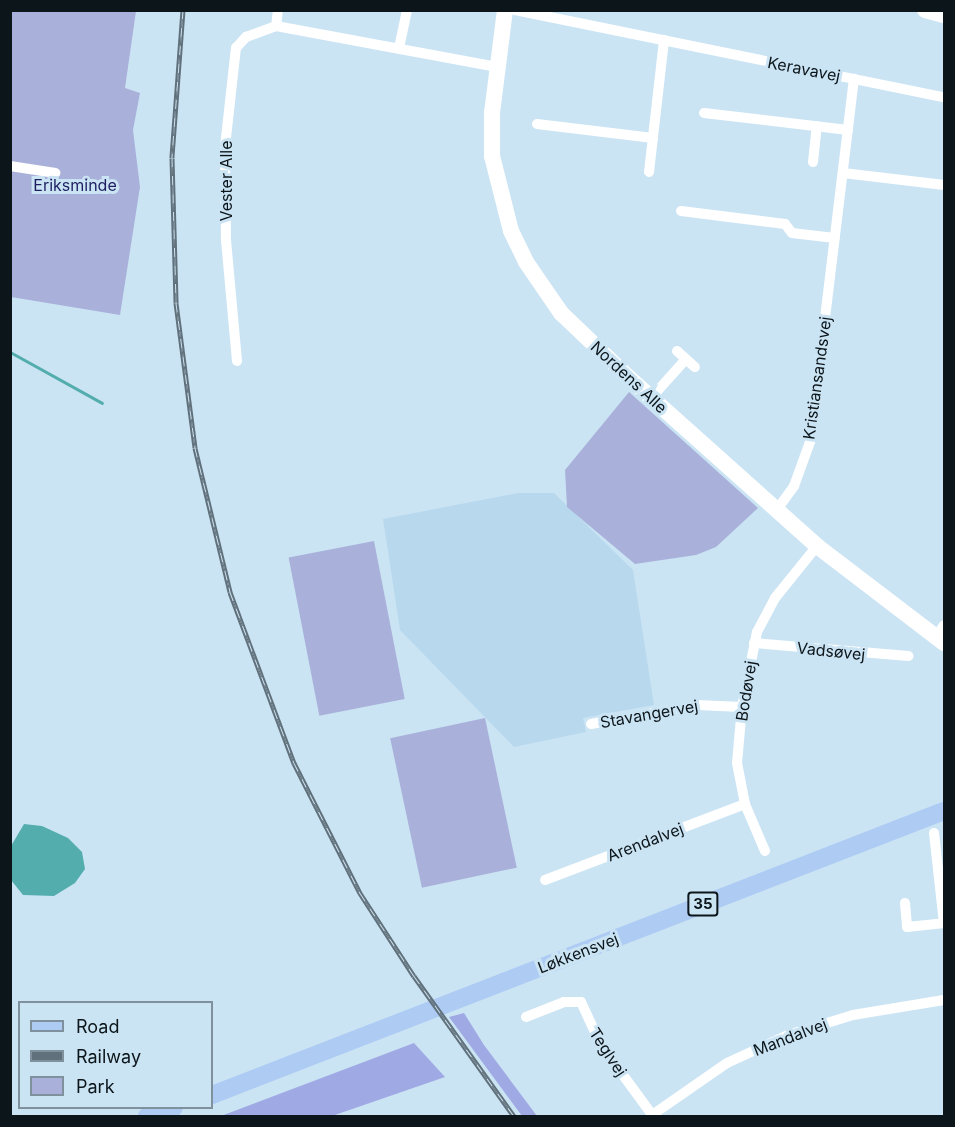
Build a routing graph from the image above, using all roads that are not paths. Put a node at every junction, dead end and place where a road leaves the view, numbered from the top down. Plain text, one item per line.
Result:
1 (278, 10) edge
2 (407, 10) edge
3 (505, 10) edge
4 (515, 10) edge
5 (925, 10) edge
6 (945, 15) edge
7 (276, 26) junction
8 (664, 40) junction
9 (399, 48) junction
10 (497, 67) junction
11 (854, 79) junction
12 (945, 97) edge
13 (704, 113) dead end
14 (537, 124) dead end
15 (817, 126) junction
16 (848, 130) junction
17 (653, 138) junction
18 (813, 162) dead end
19 (10, 166) edge
20 (649, 172) dead end
21 (55, 173) dead end
22 (843, 173) junction
23 (945, 185) edge
24 (681, 211) dead end
25 (835, 238) junction
26 (678, 351) dead end
27 (237, 361) dead end
28 (651, 398) junction
29 (776, 511) junction
30 (817, 546) junction
31 (942, 635) edge
32 (754, 643) junction
33 (908, 656) dead end
34 (742, 707) junction
35 (591, 724) dead end
36 (745, 804) junction
37 (945, 811) edge
38 (934, 833) dead end
39 (765, 851) dead end
40 (545, 880) dead end
41 (905, 903) dead end
42 (945, 923) edge
43 (945, 1000) edge
44 (526, 1017) dead end
45 (213, 1095) edge
46 (168, 1109) edge
47 (147, 1116) edge
48 (652, 1116) edge

1 - 7 street
2 - 9 street
3 - 10 street, Nordens Alle
4 - 8 street, Keravavej
5 - 6 street
7 - 9 street
7 - 27 street, Vester Alle
8 - 11 street, Keravavej
8 - 17 street
9 - 10 street
10 - 28 street, Nordens Alle
11 - 12 street, Keravavej
11 - 16 street, Kristiansandsvej
13 - 15 street
14 - 17 street
15 - 16 street
15 - 18 street
16 - 22 street, Kristiansandsvej
17 - 20 street
19 - 21 street
22 - 23 street
22 - 25 street, Kristiansandsvej
24 - 25 street
25 - 29 street, Kristiansandsvej
26 - 28 street
28 - 29 street, Nordens Alle
29 - 30 street, Nordens Alle
30 - 31 street, Nordens Alle
30 - 32 street, Bodøvej
32 - 33 street, Vadsøvej
32 - 34 street, Bodøvej
34 - 35 street, Stavangervej
34 - 36 street, Bodøvej
36 - 39 street, Bodøvej
36 - 40 street, Arendalvej
37 - 45 main road, Løkkensvej / 35
38 - 42 street
41 - 42 street
43 - 48 street, Mandalvej
44 - 48 street, Teglvej
46 - 47 main road

